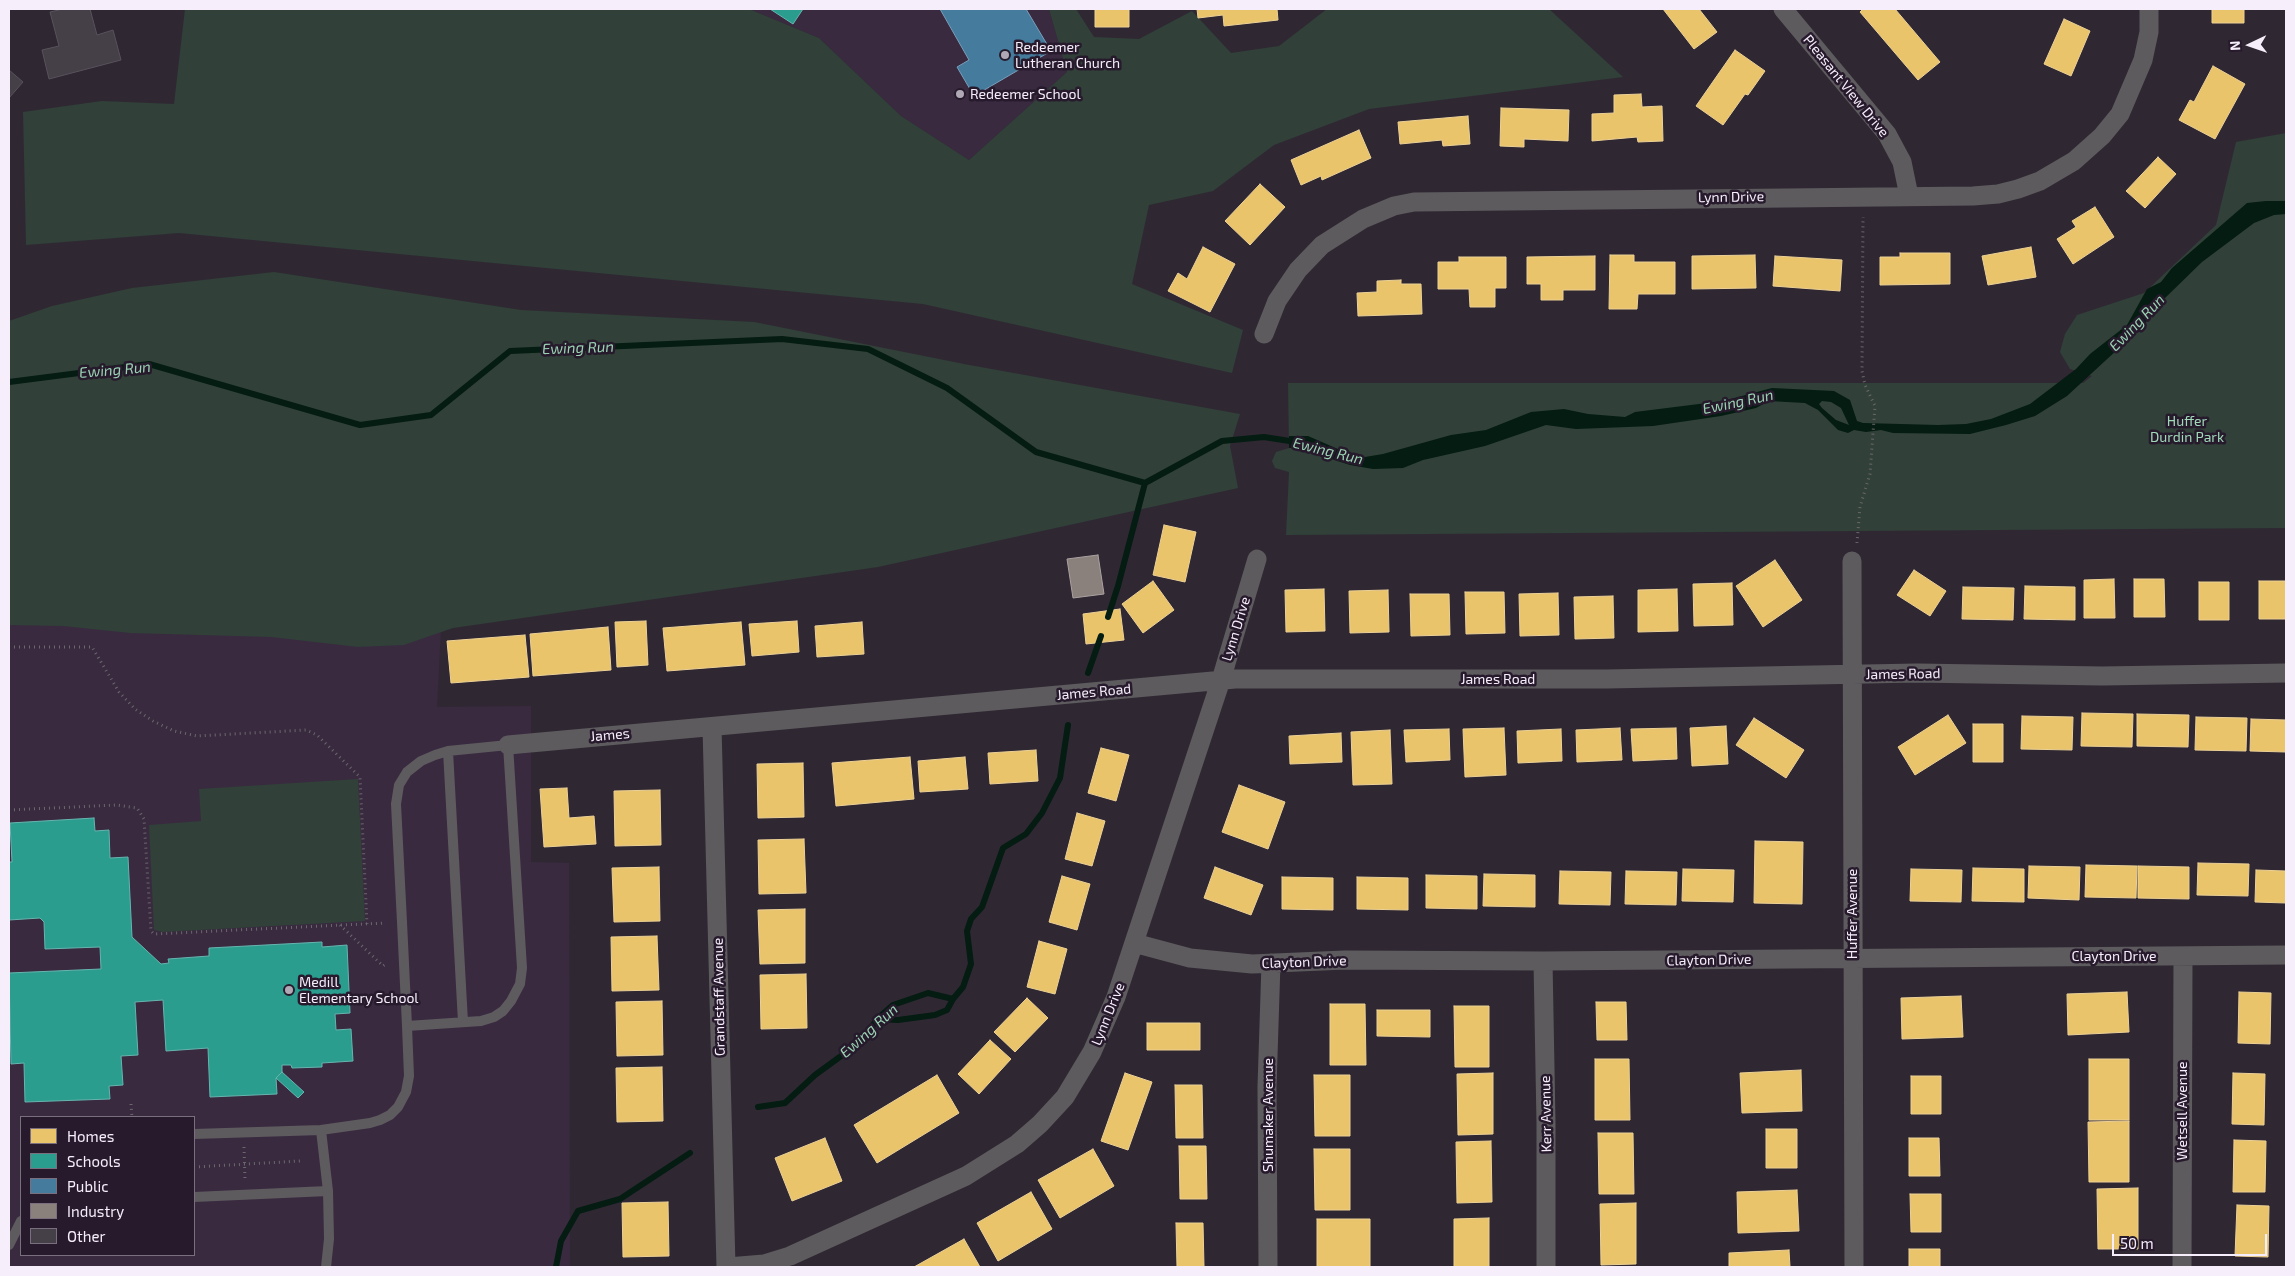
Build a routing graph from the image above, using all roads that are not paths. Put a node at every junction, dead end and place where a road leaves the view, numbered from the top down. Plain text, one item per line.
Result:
1 (1782, 9) edge
2 (2149, 9) edge
3 (1909, 196) junction
4 (1264, 334) dead end
5 (1257, 559) dead end
6 (1852, 561) road end
7 (2286, 673) edge
8 (1851, 675) junction
9 (1221, 680) junction
10 (712, 727) junction
11 (508, 745) junction
12 (448, 751) junction
13 (1134, 943) junction
14 (2286, 955) edge
15 (2183, 956) junction
16 (1853, 958) junction
17 (1543, 962) junction
18 (1271, 964) junction
19 (463, 1022) junction
20 (407, 1026) junction
21 (321, 1130) junction
22 (195, 1134) edge
23 (328, 1191) junction
24 (195, 1198) edge
25 (20, 1223) edge
26 (9, 1245) edge
27 (326, 1267) edge
28 (727, 1267) edge
29 (1268, 1267) edge
30 (1546, 1267) edge
31 (1854, 1267) edge
32 (2182, 1267) edge

1 - 3 street, Pleasant View Drive
2 - 3 street, Lynn Drive
3 - 4 street, Lynn Drive
5 - 9 street, Lynn Drive
6 - 8 street, Huffer Avenue
7 - 8 street, James Road
8 - 9 street, James Road
8 - 16 street, Huffer Avenue
9 - 10 street, James Road
9 - 13 street, Lynn Drive
10 - 11 street, James
10 - 28 street, Grandstaff Avenue
11 - 12 lane
11 - 19 lane
12 - 19 lane
12 - 20 lane
13 - 18 street, Clayton Drive
13 - 28 street, Lynn Drive
14 - 15 street, Clayton Drive
15 - 16 street, Clayton Drive
15 - 32 street, Wetsell Avenue
16 - 17 street, Clayton Drive
16 - 31 street, Huffer Avenue
17 - 18 street, Clayton Drive
17 - 30 street, Kerr Avenue
18 - 29 street, Shumaker Avenue
19 - 20 lane
20 - 21 lane
21 - 22 lane
21 - 23 lane
23 - 24 lane
23 - 27 lane
25 - 26 lane

